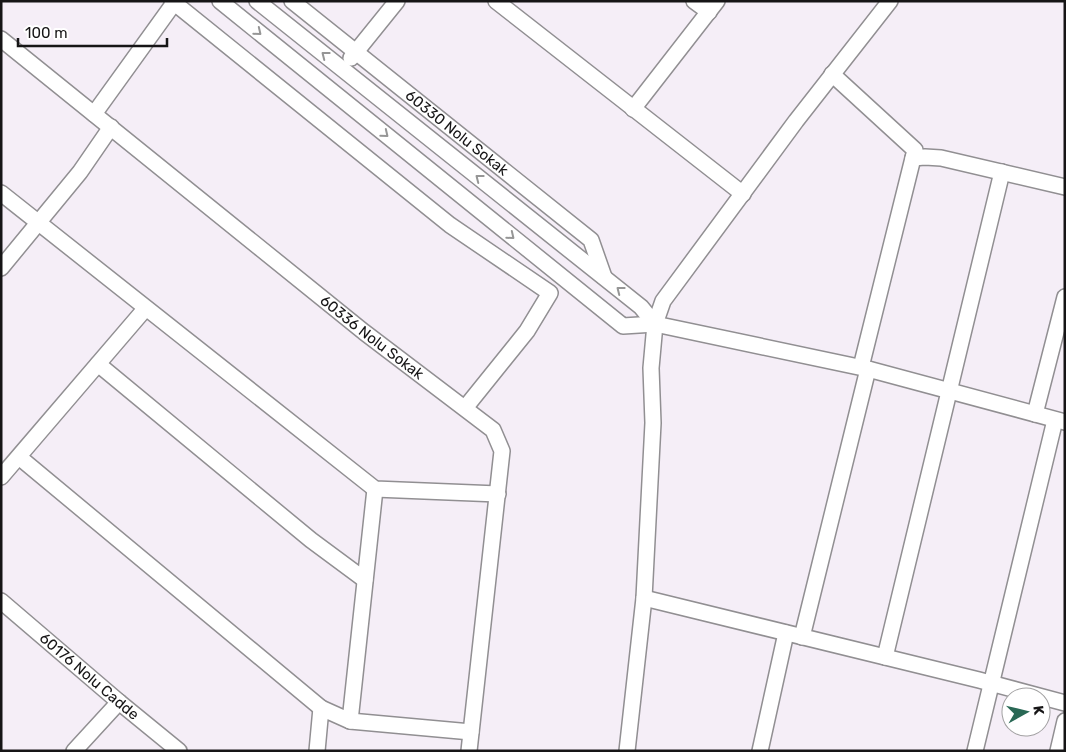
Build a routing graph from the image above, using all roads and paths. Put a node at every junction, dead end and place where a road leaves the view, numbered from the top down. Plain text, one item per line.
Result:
1 (220, 1) edge
2 (256, 1) edge
3 (292, 1) edge
4 (397, 1) edge
5 (496, 1) edge
6 (694, 1) edge
7 (890, 1) edge
8 (173, 2) edge
9 (713, 7) edge
10 (1, 39) edge
11 (357, 52) junction
12 (340, 68) junction
13 (832, 74) junction
14 (633, 109) junction
15 (94, 114) junction
16 (111, 128) junction
17 (913, 158) junction
18 (1002, 172) junction
19 (1065, 187) edge
20 (1, 193) edge
21 (743, 194) junction
22 (38, 223) junction
23 (1, 268) edge
24 (604, 277) junction
25 (1065, 298) edge
26 (145, 309) junction
27 (655, 324) junction
28 (98, 364) junction
29 (864, 368) junction
30 (950, 391) junction
31 (465, 408) junction
32 (1035, 414) junction
33 (1060, 421) edge
34 (19, 456) junction
35 (1, 477) edge
36 (375, 489) junction
37 (498, 494) junction
38 (365, 580) junction
39 (644, 598) junction
40 (1, 601) edge
41 (786, 633) junction
42 (802, 637) junction
43 (885, 657) junction
44 (992, 683) junction
45 (119, 702) junction
46 (1065, 703) edge
47 (321, 708) junction
48 (350, 721) junction
49 (1065, 721) edge
50 (471, 732) junction
51 (74, 751) edge
52 (179, 751) edge
53 (317, 751) edge
54 (469, 751) edge
55 (627, 751) edge
56 (760, 751) edge
57 (975, 751) edge
58 (1058, 751) edge

1 -> 27 street
12 -> 2 street
3 - 11 street, 60330 Nolu Sokak
4 - 11 street
5 - 14 street
6 - 9 street
7 - 13 street
8 - 15 street
8 - 31 street
9 - 14 street
10 - 15 street, 60336 Nolu Sokak
11 - 12 street
11 - 24 street, 60330 Nolu Sokak
24 -> 12 street
13 - 17 street
13 - 21 street
14 - 21 street
15 - 16 street, 60336 Nolu Sokak
16 - 22 street
16 - 31 street, 60336 Nolu Sokak
17 - 18 street
17 - 29 street
18 - 19 street
18 - 30 street
20 - 22 street
21 - 27 street
22 - 23 street
22 - 26 street
27 -> 24 street
25 - 32 street
26 - 28 street
26 - 36 street
27 - 29 street
27 - 39 street
28 - 34 street
28 - 38 street
29 - 30 street
29 - 42 street
30 - 32 street
30 - 43 street
31 - 37 street, 60336 Nolu Sokak
32 - 33 street
33 - 44 street
34 - 35 street
34 - 47 street
36 - 37 street
36 - 38 street
37 - 50 street, 60336 Nolu Sokak
38 - 48 street
39 - 41 street
39 - 55 street
40 - 45 street, 60176 Nolu Cadde
41 - 42 street
41 - 56 street
42 - 43 street
43 - 44 street
44 - 46 street
44 - 57 street
45 - 51 street
45 - 52 street, 60176 Nolu Cadde
47 - 48 street
47 - 53 street
48 - 50 street
49 - 58 street
50 - 54 street, 60336 Nolu Sokak

